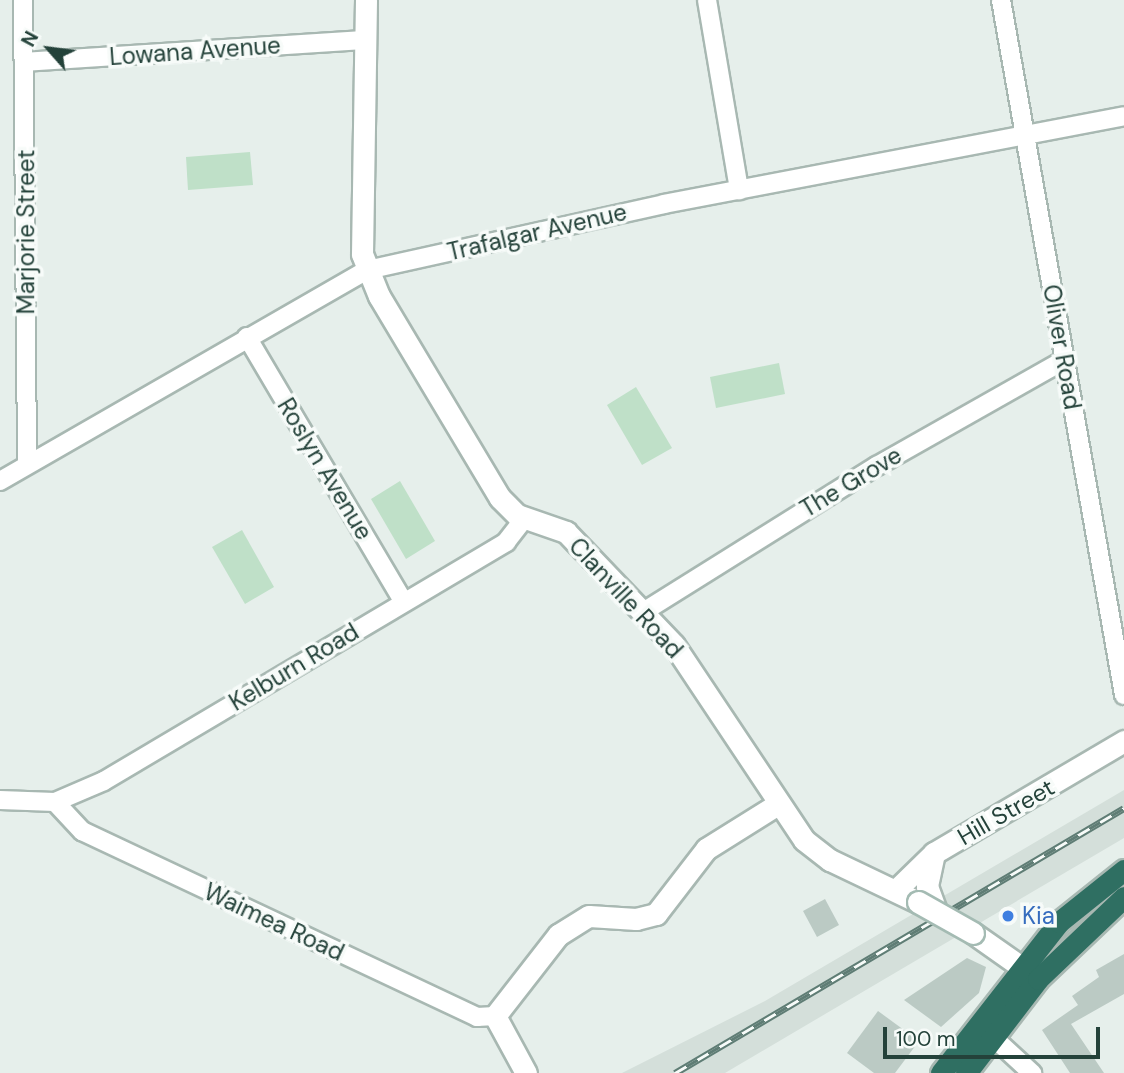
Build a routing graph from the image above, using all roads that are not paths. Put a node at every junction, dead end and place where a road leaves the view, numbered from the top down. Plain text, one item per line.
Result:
1 (23, 0) edge
2 (366, 0) edge
3 (707, 0) edge
4 (1001, 0) edge
5 (366, 40) junction
6 (24, 62) junction
7 (1124, 116) edge
8 (1024, 135) junction
9 (739, 190) junction
10 (367, 270) junction
11 (247, 337) junction
12 (1064, 359) junction
13 (27, 464) junction
14 (0, 481) edge
15 (524, 519) junction
16 (404, 602) junction
17 (643, 611) junction
18 (1124, 695) edge
19 (1124, 741) edge
20 (0, 800) edge
21 (55, 802) junction
22 (778, 804) junction
23 (934, 853) junction
24 (1124, 870) edge
25 (895, 890) junction
26 (1124, 897) edge
27 (928, 903) junction
28 (1021, 966) junction
29 (1038, 979) junction
30 (495, 1016) junction
31 (986, 1030) junction
32 (526, 1073) edge
33 (941, 1073) edge
34 (966, 1073) edge
35 (1032, 1073) edge

1 - 6 street, Marjorie Street
2 - 5 street, Clanville Road
3 - 9 street
4 - 8 street, Oliver Road
5 - 6 street, Lowana Avenue
5 - 10 street, Clanville Road
6 - 13 street, Marjorie Street
7 - 8 street, Trafalgar Avenue
8 - 9 street, Trafalgar Avenue
8 - 12 street, Oliver Road
9 - 10 street, Trafalgar Avenue
10 - 11 street, Trafalgar Avenue
10 - 15 street, Clanville Road
11 - 13 street, Trafalgar Avenue
11 - 16 street, Roslyn Avenue
12 - 17 street, The Grove
12 - 18 street, Oliver Road
13 - 14 street, Trafalgar Avenue
15 - 16 street, Kelburn Road
15 - 17 street, Clanville Road
16 - 21 street, Kelburn Road
17 - 22 street, Clanville Road
19 - 23 street, Hill Street
20 - 21 street
21 - 30 street, Waimea Road
22 - 25 street, Clanville Road
22 - 30 street
23 - 25 street, Hill Street
23 - 27 street
24 - 28 highway
25 - 27 street, Clanville Road
26 - 29 highway
27 - 28 street, Clanville Road, bridge
28 - 29 street, Clanville Road
28 - 31 highway
29 - 31 highway
30 - 32 street
31 - 33 highway
31 - 34 highway
31 - 35 street

